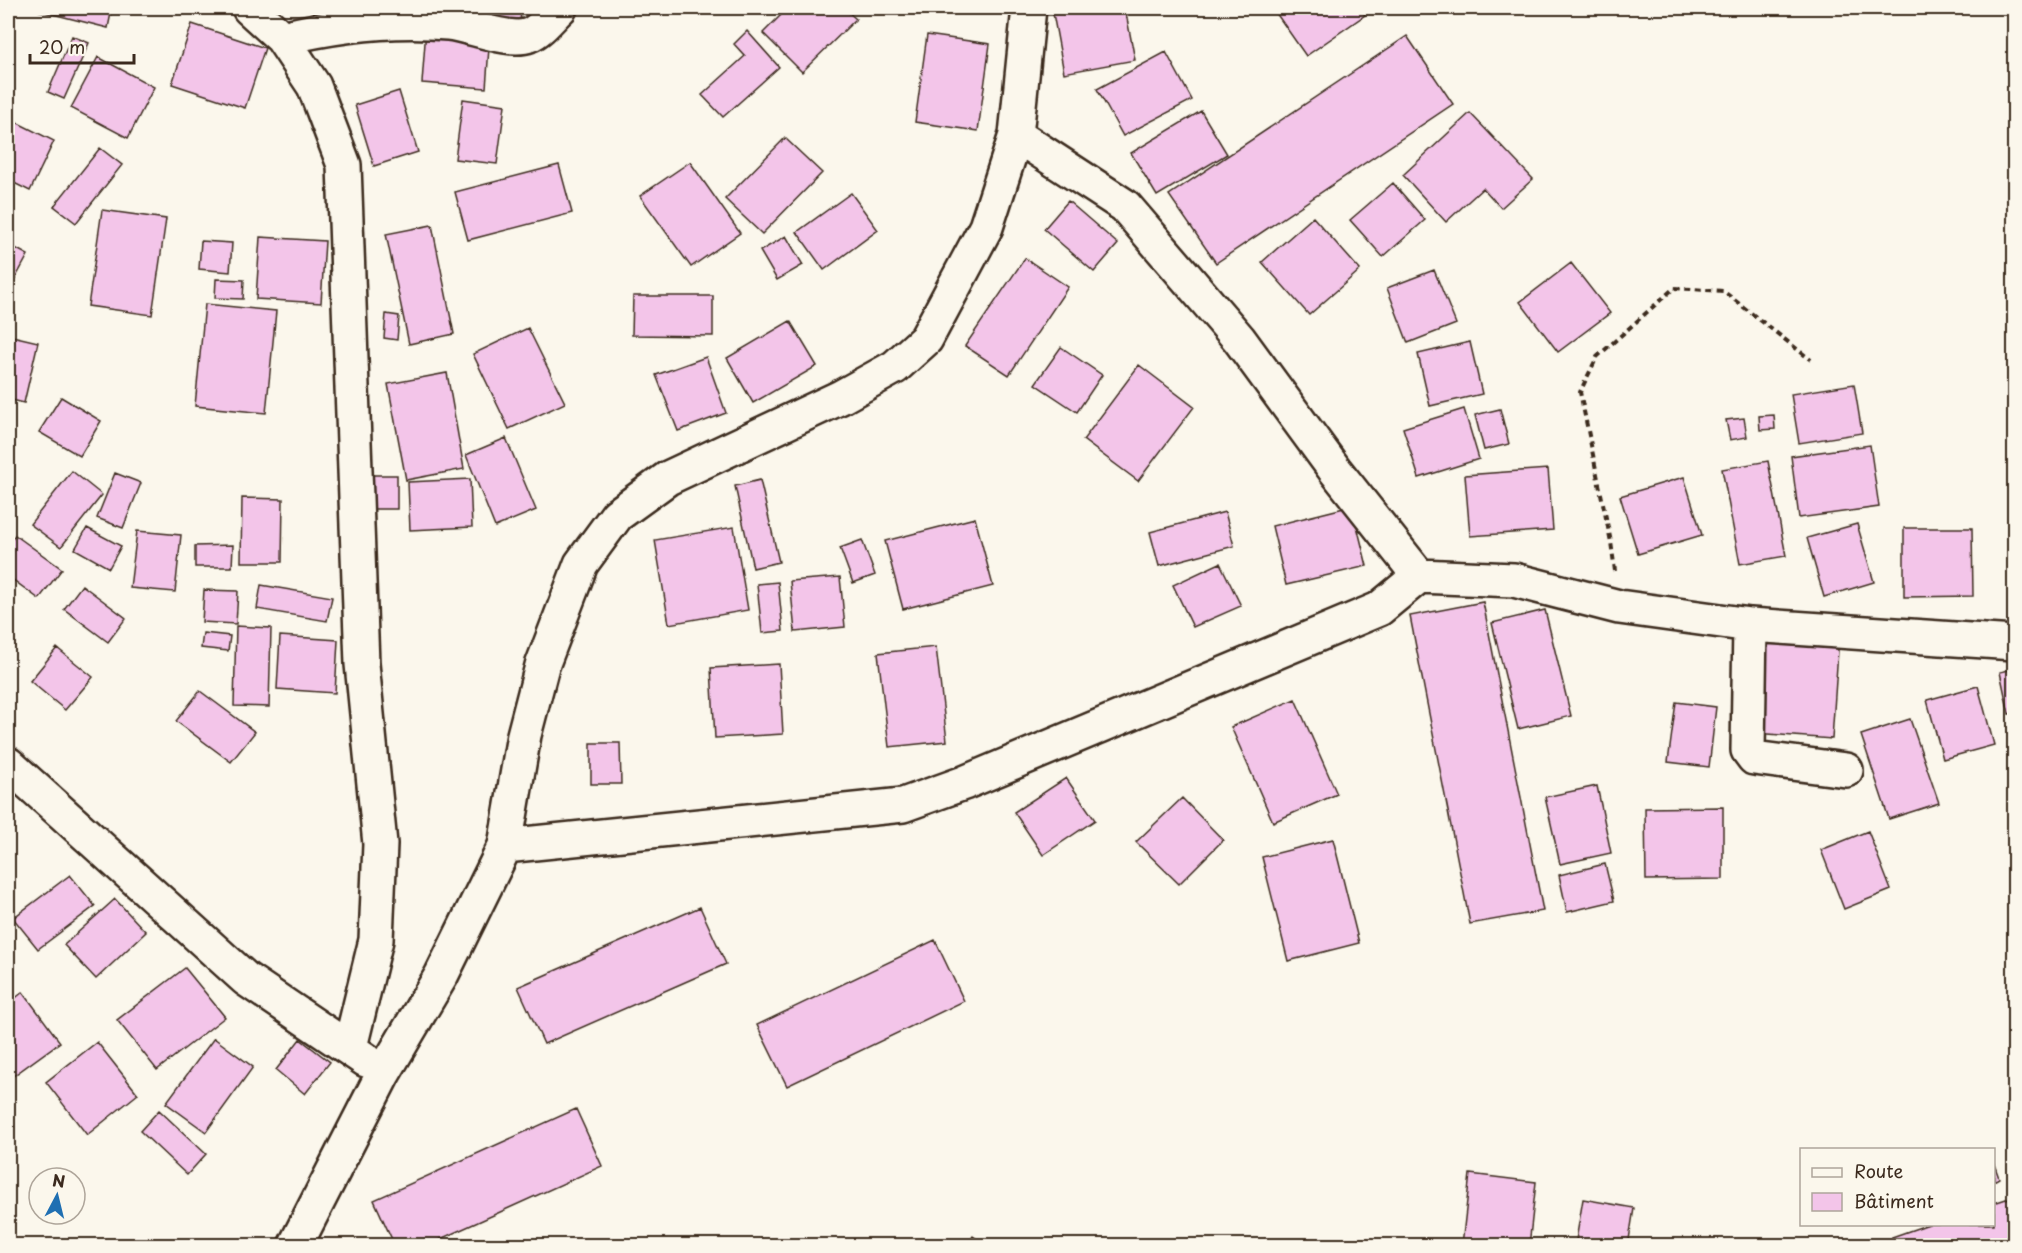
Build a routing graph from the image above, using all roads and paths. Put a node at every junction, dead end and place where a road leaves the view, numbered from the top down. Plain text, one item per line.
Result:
1 (249, 8) edge
2 (560, 8) edge
3 (1029, 8) edge
4 (282, 38) junction
5 (1016, 135) junction
6 (1811, 360) dead end
7 (1419, 576) junction
8 (1618, 607) junction
9 (1750, 626) junction
10 (2014, 643) edge
11 (8, 764) edge
12 (1846, 770) dead end
13 (505, 846) junction
14 (350, 1047) junction
15 (383, 1074) junction
16 (295, 1245) edge

1 - 4 street
2 - 4 street
3 - 5 street
4 - 14 street
5 - 7 street
5 - 13 street
6 - 8 path
7 - 8 street
7 - 13 street
8 - 9 street
9 - 10 street
9 - 12 street
11 - 14 street
13 - 15 street
14 - 15 street
15 - 16 street

